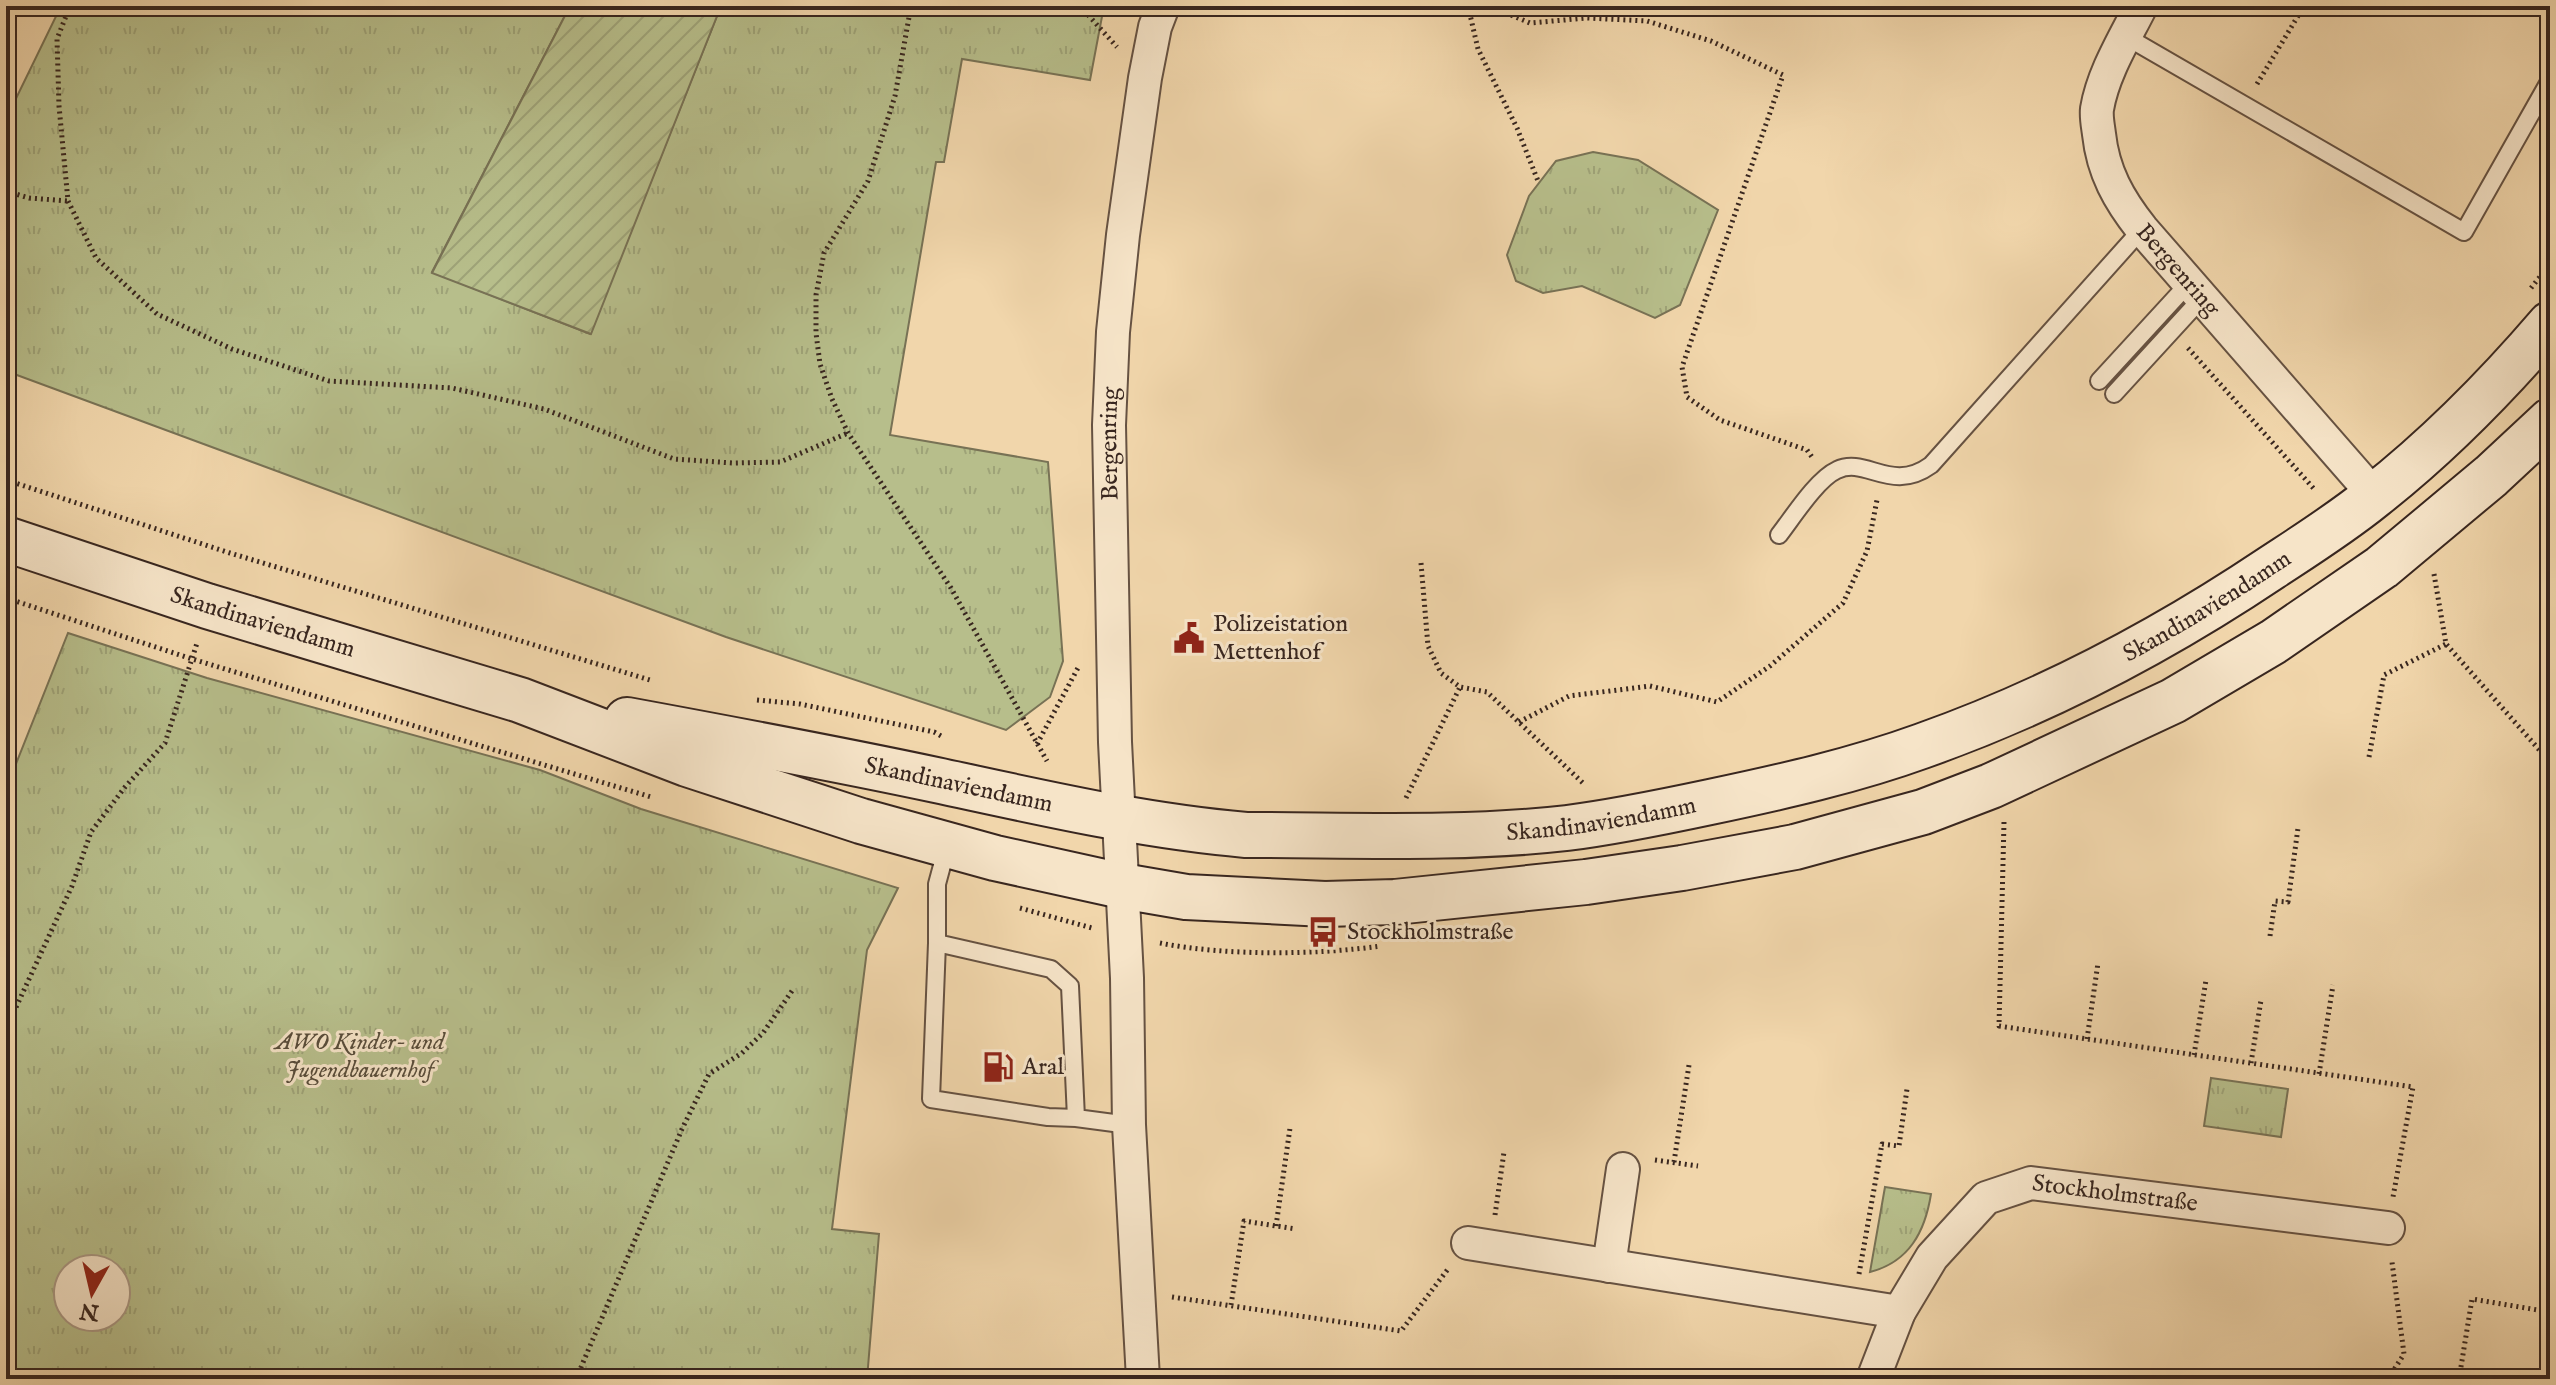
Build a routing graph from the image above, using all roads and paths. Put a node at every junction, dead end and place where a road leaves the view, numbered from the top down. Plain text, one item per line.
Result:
1 (70, 6) edge
2 (911, 6) edge
3 (1080, 6) edge
4 (1163, 6) edge
5 (1468, 6) edge
6 (1489, 6) edge
7 (2141, 6) edge
8 (2304, 6) edge
9 (2125, 36) junction
10 (1145, 78) junction
11 (2550, 80) edge
12 (2245, 105) junction
13 (1538, 181) dead end
14 (6, 191) edge
15 (68, 201) junction
16 (2142, 229) junction
17 (2550, 264) edge
18 (2196, 290) junction
19 (2537, 310) edge
20 (2172, 330) junction
21 (2099, 381) dead end
22 (2114, 394) dead end
23 (2550, 421) edge
24 (848, 433) junction
25 (1881, 475) junction
26 (1827, 477) junction
27 (6, 480) edge
28 (2358, 509) junction
29 (1779, 535) dead end
30 (6, 539) edge
31 (1421, 563) dead end
32 (2382, 567) junction
33 (6, 598) edge
34 (207, 606) junction
35 (1114, 638) junction
36 (2446, 644) junction
37 (192, 659) junction
38 (660, 683) dead end
39 (1460, 687) junction
40 (744, 699) dead end
41 (520, 700) junction
42 (1519, 722) junction
43 (948, 740) dead end
44 (1037, 744) junction
45 (2369, 757) dead end
46 (2550, 762) edge
47 (1036, 766) dead end
48 (1586, 785) dead end
49 (661, 800) dead end
50 (1418, 803) dead end
51 (2004, 812) dead end
52 (1119, 818) junction
53 (2298, 828) dead end
54 (947, 845) junction
55 (1122, 886) junction
56 (1007, 905) dead end
57 (2270, 936) dead end
58 (1125, 937) junction
59 (937, 943) junction
60 (1397, 944) dead end
61 (2098, 963) dead end
62 (2206, 980) dead end
63 (2333, 985) dead end
64 (794, 988) dead end
65 (2261, 1000) dead end
66 (6, 1029) edge
67 (2087, 1039) junction
68 (2194, 1055) junction
69 (2251, 1063) junction
70 (1689, 1065) dead end
71 (2319, 1074) junction
72 (1907, 1089) dead end
73 (1076, 1118) junction
74 (1129, 1125) junction
75 (1290, 1128) dead end
76 (1504, 1152) dead end
77 (1674, 1162) dead end
78 (1623, 1169) dead end
79 (1276, 1226) junction
80 (2388, 1228) junction
81 (1296, 1229) dead end
82 (1479, 1245) junction
83 (1609, 1266) junction
84 (1139, 1292) junction
85 (1231, 1305) junction
86 (1853, 1305) junction
87 (1899, 1312) junction
88 (2550, 1312) edge
89 (576, 1379) edge
90 (1143, 1379) edge
91 (1873, 1379) edge
92 (2388, 1379) edge
93 (2459, 1379) edge

1 - 15 path
2 - 24 path
3 - 10 path
4 - 10 street, Bergenring
5 - 13 path
6 - 26 path
7 - 9 street, Bergenring
8 - 12 path
9 - 12 lane
9 - 16 street, Bergenring
10 - 35 street, Bergenring
11 - 12 lane
14 - 15 path
15 - 24 path
16 - 18 street, Bergenring
16 - 25 lane
17 - 19 path
18 - 20 lane
18 - 21 lane
18 - 28 street, Bergenring
19 - 28 main road, Skandinaviendamm
20 - 22 lane
20 - 28 path
23 - 32 main road, Skandinaviendamm
24 - 44 path
25 - 26 lane
25 - 42 path
26 - 29 lane
27 - 38 path
28 - 52 main road, Skandinaviendamm
30 - 34 main road, Skandinaviendamm
31 - 39 path
32 - 36 path
32 - 55 main road, Skandinaviendamm
33 - 37 path
34 - 37 path
34 - 41 main road, Skandinaviendamm
35 - 44 path
35 - 52 street, Bergenring
36 - 45 path
36 - 46 path
37 - 49 path
37 - 66 path
39 - 42 path
39 - 50 path
40 - 43 path
41 - 52 main road, Skandinaviendamm
41 - 54 main road, Skandinaviendamm
42 - 48 path
44 - 47 path
51 - 67 path
52 - 55 street, Bergenring
53 - 57 path
54 - 55 main road, Skandinaviendamm
54 - 59 lane
55 - 58 street
56 - 58 path
58 - 60 path
58 - 74 street
59 - 73 lane
59 - 73 lane
61 - 67 path
62 - 68 path
63 - 71 path
64 - 89 path
65 - 69 path
67 - 68 path
68 - 69 path
69 - 71 path
70 - 77 path
71 - 80 path
72 - 86 path
73 - 74 lane
74 - 84 street
75 - 79 path
76 - 82 path
78 - 83 street
79 - 81 path
79 - 85 path
80 - 87 street, Stockholmstraße
80 - 92 path
82 - 83 street
82 - 85 path
83 - 86 street
84 - 85 path
84 - 90 street
86 - 87 street
87 - 91 street, Stockholmstraße
88 - 93 path

